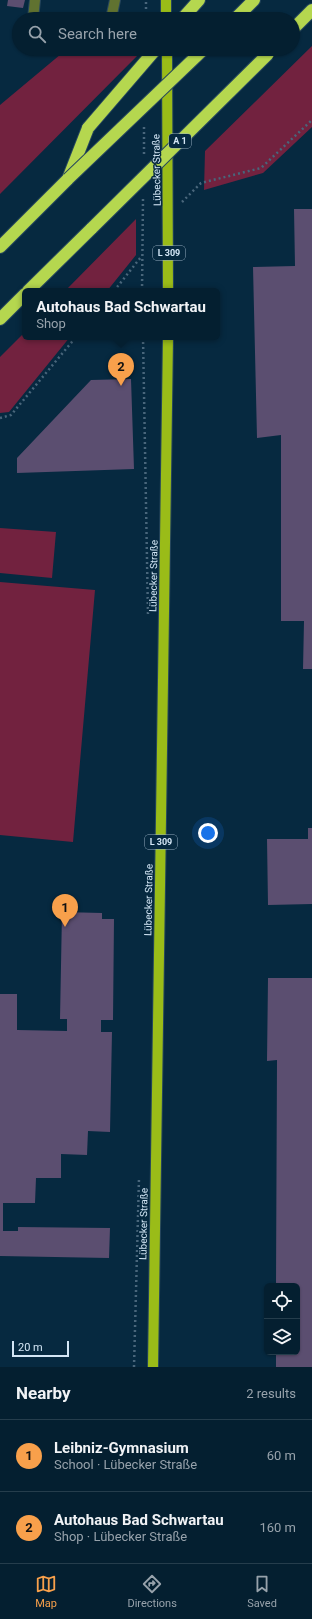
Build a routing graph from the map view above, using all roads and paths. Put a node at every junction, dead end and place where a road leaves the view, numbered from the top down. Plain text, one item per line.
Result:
1 (34, 0) edge
2 (115, 0) edge
3 (146, 0) edge
4 (166, 0) edge
5 (199, 0) edge
6 (254, 0) edge
7 (312, 10) edge
8 (33, 12) edge
9 (112, 12) edge
10 (146, 12) edge
11 (166, 12) edge
12 (188, 12) edge
13 (242, 12) edge
14 (300, 22) edge
15 (150, 56) edge
16 (167, 56) edge
17 (197, 56) edge
18 (265, 56) edge
19 (312, 120) edge
20 (144, 129) dead end
21 (143, 161) dead end
22 (68, 179) junction
23 (143, 193) dead end
24 (169, 215) junction
25 (0, 247) edge
26 (142, 257) junction
27 (31, 288) edge
28 (116, 288) edge
29 (142, 288) edge
30 (168, 288) edge
31 (22, 297) edge
32 (0, 319) edge
33 (74, 340) edge
34 (143, 340) edge
35 (168, 340) edge
36 (0, 418) edge
37 (146, 487) dead end
38 (153, 1367) edge

1 - 8 lane
2 - 9 lane
3 - 10 path
4 - 11 main road
5 - 12 highway
6 - 13 highway
7 - 14 highway
15 - 22 highway, bridge
16 - 24 main road, Lübecker Straße / L 309
17 - 22 highway, bridge
18 - 27 highway, A 1, bridge
19 - 24 path
20 - 21 path
22 - 25 highway
23 - 26 path
24 - 30 main road, Lübecker Straße / L 309
26 - 28 path
26 - 29 path
31 - 32 highway
33 - 36 path
34 - 37 path
35 - 38 main road, Lübecker Straße / L 309

